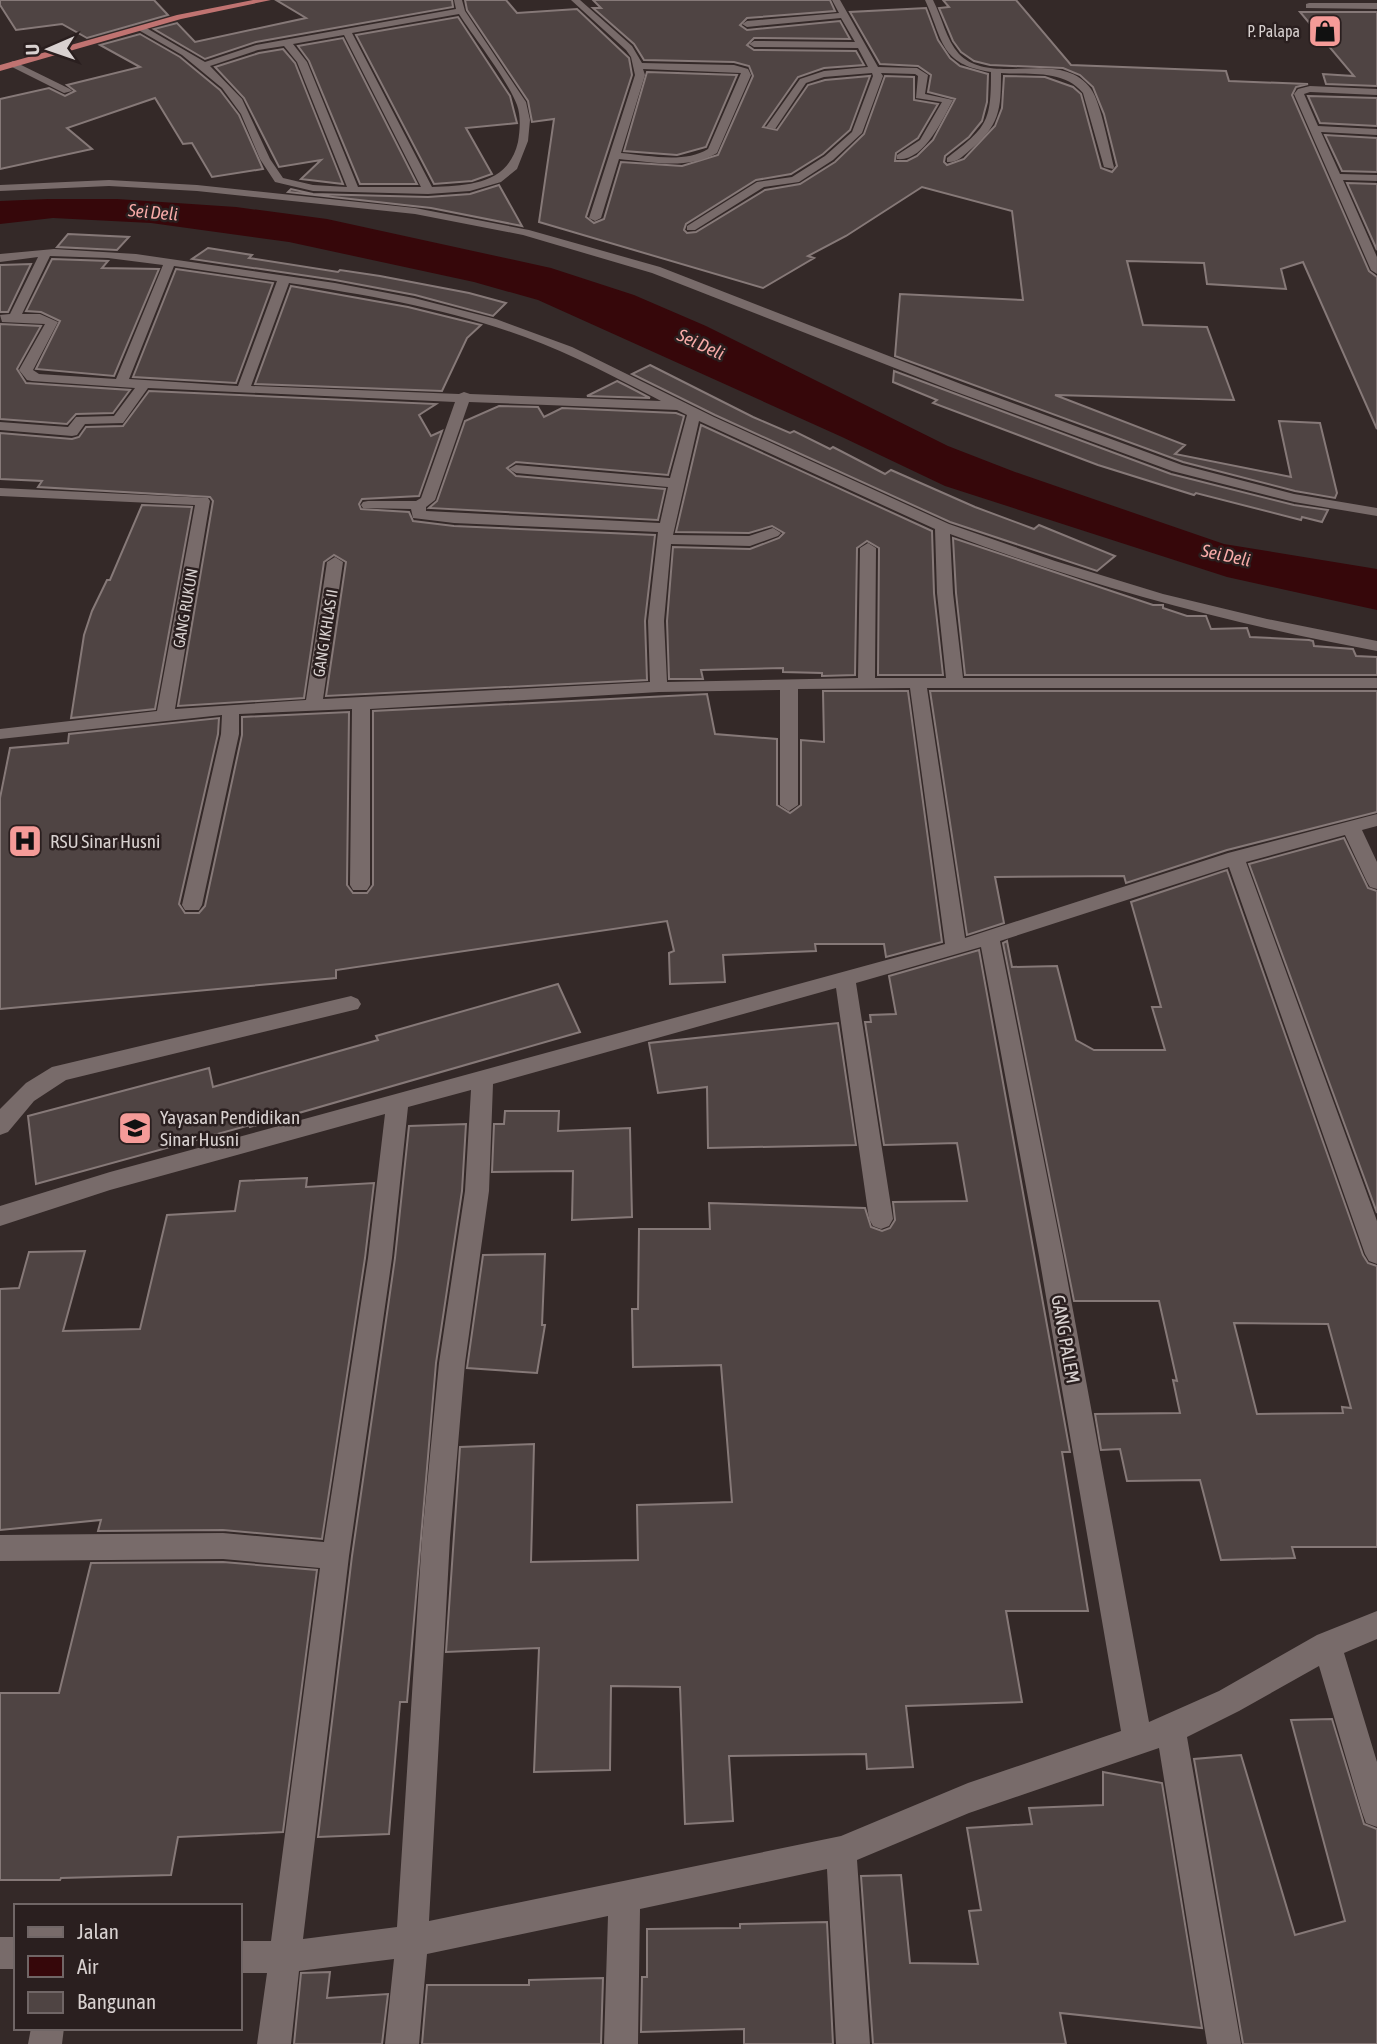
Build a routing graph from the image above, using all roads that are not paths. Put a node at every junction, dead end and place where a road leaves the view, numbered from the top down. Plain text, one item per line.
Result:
1 (226, 0) edge
2 (267, 0) edge
3 (575, 0) edge
4 (836, 0) edge
5 (929, 0) edge
6 (459, 5) edge
7 (1309, 6) dead end
8 (1377, 6) edge
9 (845, 15) junction
10 (747, 24) dead end
11 (140, 28) junction
12 (347, 33) junction
13 (287, 43) junction
14 (754, 44) dead end
15 (863, 45) junction
16 (0, 58) edge
17 (13, 64) junction
18 (205, 65) junction
19 (639, 66) junction
20 (0, 68) edge
21 (996, 71) junction
22 (876, 72) junction
23 (67, 91) dead end
24 (1377, 92) edge
25 (771, 127) dead end
26 (1315, 129) junction
27 (1377, 132) edge
28 (615, 156) junction
29 (901, 158) dead end
30 (951, 160) dead end
31 (1109, 167) dead end
32 (1334, 177) junction
33 (1377, 178) edge
34 (0, 188) edge
35 (353, 189) junction
36 (428, 191) junction
37 (595, 218) dead end
38 (691, 228) dead end
39 (46, 253) junction
40 (0, 258) edge
41 (170, 262) junction
42 (1377, 270) edge
43 (284, 279) junction
44 (7, 318) edge
45 (122, 381) junction
46 (145, 383) junction
47 (243, 390) junction
48 (464, 396) junction
49 (687, 410) junction
50 (0, 425) edge
51 (516, 469) dead end
52 (674, 483) junction
53 (0, 492) edge
54 (368, 505) dead end
55 (419, 505) junction
56 (1377, 512) edge
57 (942, 526) junction
58 (666, 533) junction
59 (773, 533) dead end
60 (868, 548) dead end
61 (335, 562) dead end
62 (1377, 646) edge
63 (866, 683) junction
64 (918, 683) junction
65 (955, 683) junction
66 (1377, 683) edge
67 (789, 684) junction
68 (659, 687) junction
69 (314, 704) junction
70 (361, 704) junction
71 (231, 710) junction
72 (165, 715) junction
73 (0, 734) edge
74 (789, 805) dead end
75 (1377, 820) edge
76 (1351, 827) junction
77 (1235, 858) junction
78 (1377, 882) edge
79 (360, 885) dead end
80 (192, 905) dead end
81 (989, 938) junction
82 (956, 948) junction
83 (845, 978) junction
84 (351, 1004) dead end
85 (482, 1077) junction
86 (398, 1101) junction
87 (0, 1126) edge
88 (0, 1216) edge
89 (881, 1219) dead end
90 (1377, 1254) edge
91 (0, 1548) edge
92 (335, 1556) junction
93 (1377, 1625) edge
94 (1327, 1645) junction
95 (1171, 1729) junction
96 (1138, 1741) junction
97 (1377, 1812) edge
98 (841, 1851) junction
99 (624, 1897) junction
100 (412, 1941) junction
101 (242, 1957) edge
102 (285, 1957) junction
103 (274, 2044) edge
104 (402, 2044) edge
105 (621, 2044) edge
106 (853, 2044) edge
107 (1224, 2044) edge

1 - 16 highway
2 - 11 highway
3 - 19 street
4 - 9 street
5 - 21 street
6 - 12 street
6 - 36 street
7 - 8 street
9 - 10 street
9 - 15 street
11 - 17 highway
11 - 18 street
12 - 13 street
12 - 36 street
13 - 18 street
13 - 35 street
14 - 15 street
15 - 22 street
17 - 20 highway
17 - 23 street
18 - 35 street
19 - 28 street
19 - 28 street
21 - 30 street
21 - 31 street
22 - 25 street
22 - 29 street
22 - 38 street
24 - 26 street
26 - 27 street
26 - 32 street
28 - 37 street
32 - 33 street
32 - 42 street
34 - 56 street
35 - 36 street
39 - 40 street
39 - 41 street
39 - 44 street
41 - 43 street
41 - 45 street
43 - 47 street
43 - 49 street
44 - 45 street
45 - 46 street
46 - 47 street
46 - 50 street
47 - 48 street
48 - 49 street
48 - 55 street
49 - 52 street
49 - 57 street
51 - 52 street
52 - 58 street
53 - 72 street, GANG RUKUN
54 - 55 street
55 - 58 street
57 - 62 street
57 - 65 street
58 - 59 street
58 - 68 street
60 - 63 street
61 - 69 street, GANG IKHLAS II
63 - 64 street
63 - 67 street
64 - 65 street
64 - 82 street
65 - 66 street
67 - 68 street
67 - 74 street
68 - 70 street
69 - 70 street
69 - 71 street
70 - 79 street
71 - 72 street
71 - 80 street
72 - 73 street
75 - 76 street
76 - 77 street
76 - 78 street
77 - 81 street
77 - 90 street
81 - 82 street
81 - 96 street, GANG PALEM
82 - 83 street
83 - 85 street
83 - 89 street
84 - 87 street
85 - 86 street
85 - 100 street
86 - 88 street
86 - 92 street
91 - 92 street
92 - 102 street
93 - 94 street
94 - 95 street
94 - 97 street
95 - 96 street
95 - 107 street
96 - 98 street
98 - 99 street
98 - 106 street
99 - 100 street
99 - 105 street
100 - 102 street
100 - 104 street
101 - 102 street
102 - 103 street

